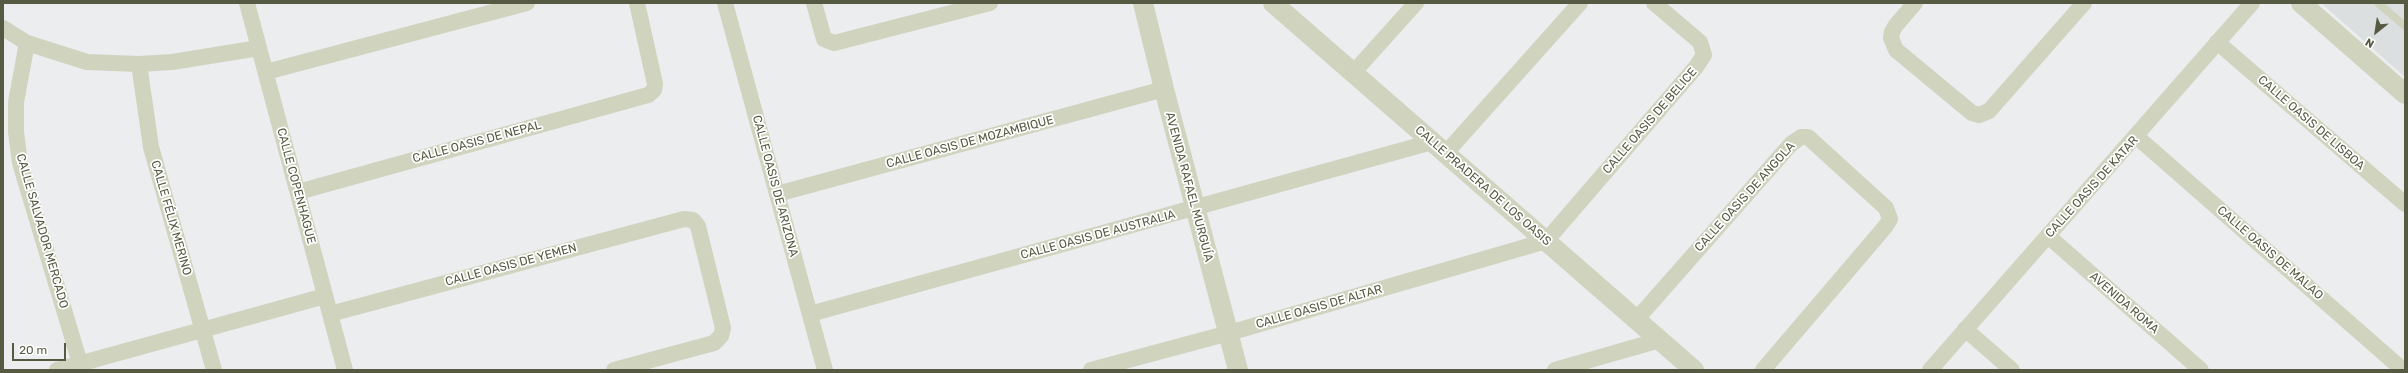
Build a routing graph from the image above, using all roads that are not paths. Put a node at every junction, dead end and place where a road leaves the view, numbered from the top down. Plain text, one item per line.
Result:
1 (247, 3) edge
2 (527, 3) edge
3 (637, 3) edge
4 (725, 3) edge
5 (814, 3) edge
6 (990, 3) edge
7 (1143, 3) edge
8 (1273, 3) edge
9 (1416, 3) edge
10 (1580, 3) edge
11 (1654, 3) edge
12 (1915, 3) edge
13 (2084, 3) edge
14 (2252, 3) edge
15 (2301, 3) edge
16 (2378, 3) edge
17 (2405, 26) edge
18 (3, 28) edge
19 (2217, 42) junction
20 (27, 43) junction
21 (260, 48) junction
22 (139, 64) junction
23 (266, 72) junction
24 (1353, 73) junction
25 (1164, 89) junction
26 (2405, 94) edge
27 (2137, 137) junction
28 (1439, 148) junction
29 (298, 192) junction
30 (777, 194) junction
31 (2405, 204) edge
32 (1194, 208) junction
33 (2048, 236) junction
34 (1546, 241) junction
35 (325, 296) junction
36 (330, 314) junction
37 (810, 314) junction
38 (1636, 320) junction
39 (1965, 329) junction
40 (204, 331) junction
41 (1229, 333) junction
42 (1660, 340) junction
43 (81, 367) edge
44 (57, 370) edge
45 (214, 370) edge
46 (345, 370) edge
47 (614, 370) edge
48 (825, 370) edge
49 (1091, 370) edge
50 (1238, 370) edge
51 (1555, 370) edge
52 (1694, 370) edge
53 (1763, 370) edge
54 (1930, 370) edge
55 (2012, 370) edge
56 (2200, 370) edge
57 (2403, 370) edge

1 - 21 street, CALLE COPENHAGUE
2 - 23 street
3 - 29 street, CALLE OASIS DE NEPAL
4 - 30 street, CALLE OASIS DE ARIZONA
5 - 6 street
7 - 25 street, AVENIDA RAFAEL MURGUÍA
8 - 24 street, CALLE PRADERA DE LOS OASIS
9 - 24 street
10 - 28 street
11 - 34 street, CALLE OASIS DE BELICE
12 - 13 street
14 - 19 street, CALLE OASIS DE KATAR
15 - 26 street
16 - 17 lane
18 - 20 street
19 - 27 street, CALLE OASIS DE KATAR
19 - 31 street, CALLE OASIS DE LISBOA
20 - 22 street
20 - 43 street, CALLE SALVADOR MERCADO
21 - 22 street
21 - 23 street, CALLE COPENHAGUE
22 - 40 street, CALLE FÉLIX MERINO
23 - 29 street, CALLE COPENHAGUE
24 - 28 street, CALLE PRADERA DE LOS OASIS
25 - 30 street, CALLE OASIS DE MOZAMBIQUE
25 - 32 street, AVENIDA RAFAEL MURGUÍA
27 - 33 street, CALLE OASIS DE KATAR
27 - 57 street, CALLE OASIS DE MALAO
28 - 32 street, CALLE OASIS DE AUSTRALIA
28 - 34 street, CALLE PRADERA DE LOS OASIS
29 - 35 street, CALLE COPENHAGUE
30 - 37 street, CALLE OASIS DE ARIZONA
32 - 37 street, CALLE OASIS DE AUSTRALIA
32 - 41 street, AVENIDA RAFAEL MURGUÍA
33 - 39 street, CALLE OASIS DE KATAR
33 - 56 street, AVENIDA ROMA
34 - 38 street, CALLE PRADERA DE LOS OASIS
34 - 41 street, CALLE OASIS DE ALTAR
35 - 36 street, CALLE COPENHAGUE
35 - 40 street
36 - 46 street, CALLE COPENHAGUE
36 - 47 street, CALLE OASIS DE YEMEN
37 - 48 street, CALLE OASIS DE ARIZONA
38 - 42 street, CALLE PRADERA DE LOS OASIS
38 - 53 street, CALLE OASIS DE ANGOLA
39 - 54 street, CALLE OASIS DE KATAR
39 - 55 street
40 - 43 street
40 - 45 street, CALLE FÉLIX MERINO
41 - 49 street, CALLE OASIS DE ALTAR
41 - 50 street, AVENIDA RAFAEL MURGUÍA
42 - 51 street
42 - 52 street, CALLE PRADERA DE LOS OASIS
43 - 44 street

